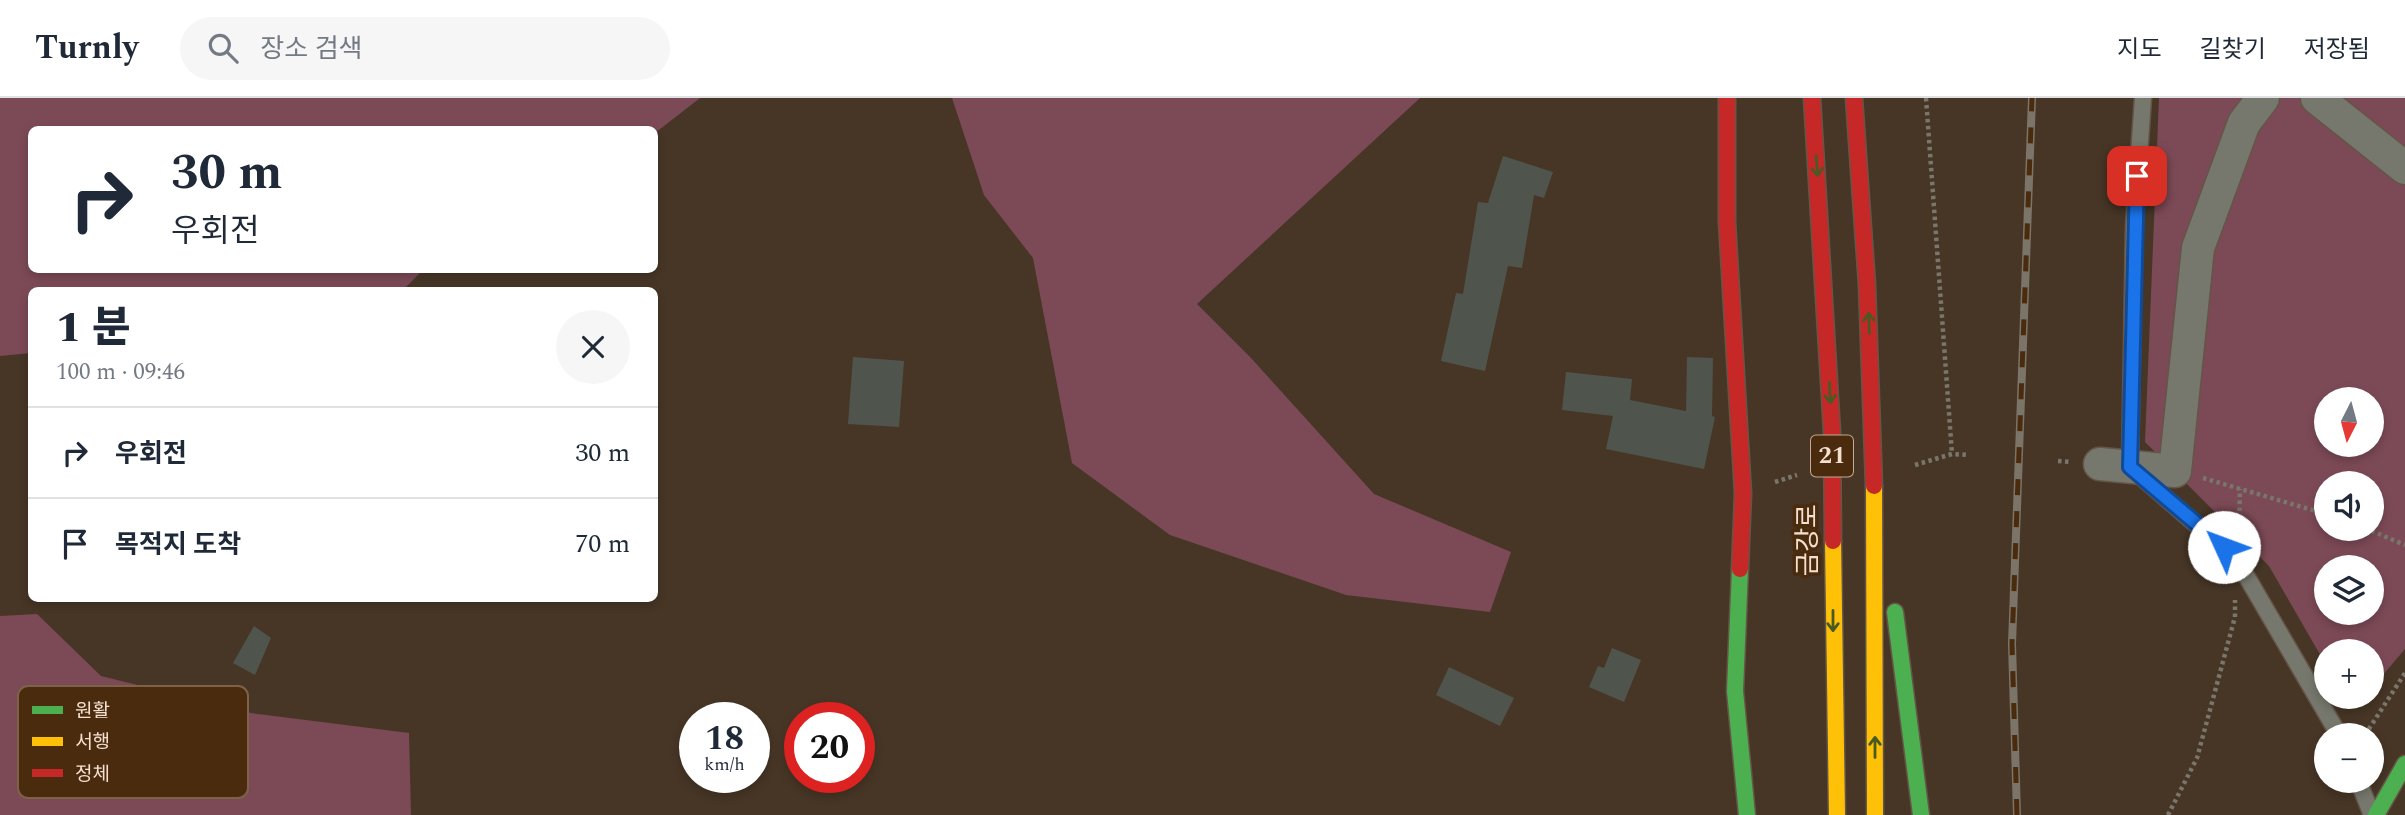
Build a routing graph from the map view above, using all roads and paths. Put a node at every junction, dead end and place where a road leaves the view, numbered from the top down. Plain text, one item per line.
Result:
1 (1727, 98) edge
2 (1812, 98) edge
3 (1854, 98) edge
4 (1926, 98) edge
5 (2143, 98) edge
6 (2263, 98) edge
7 (2317, 98) edge
8 (2405, 168) edge
9 (1874, 450) junction
10 (1952, 454) junction
11 (1969, 454) dead end
12 (1915, 465) dead end
13 (2115, 465) junction
14 (2175, 471) junction
15 (1797, 475) dead end
16 (1774, 483) dead end
17 (2241, 489) junction
18 (2314, 510) edge
19 (2384, 536) edge
20 (2405, 545) edge
21 (2237, 560) junction
22 (2405, 673) edge
23 (2332, 723) edge
24 (2373, 723) edge
25 (2405, 764) edge
26 (2363, 793) edge
27 (2387, 795) junction
28 (2405, 806) edge
29 (1747, 815) edge
30 (1837, 815) edge
31 (1875, 815) edge
32 (1921, 815) edge
33 (2168, 815) edge
34 (2374, 815) edge

1 - 29 main road
2 -> 30 main road, 금강로 / 21
9 -> 3 main road, 21
4 - 10 path
5 - 13 lane
6 - 14 street
7 - 8 street
31 -> 9 main road, 21
9 - 32 main road
10 - 11 path
10 - 12 path
13 - 14 street
13 - 21 lane
14 - 17 path
15 - 16 path
17 - 18 path
17 - 21 path
19 - 20 path
21 - 23 lane
21 - 33 path
22 - 24 path
25 - 27 main road
26 - 34 lane
27 - 28 lane
27 - 34 main road

